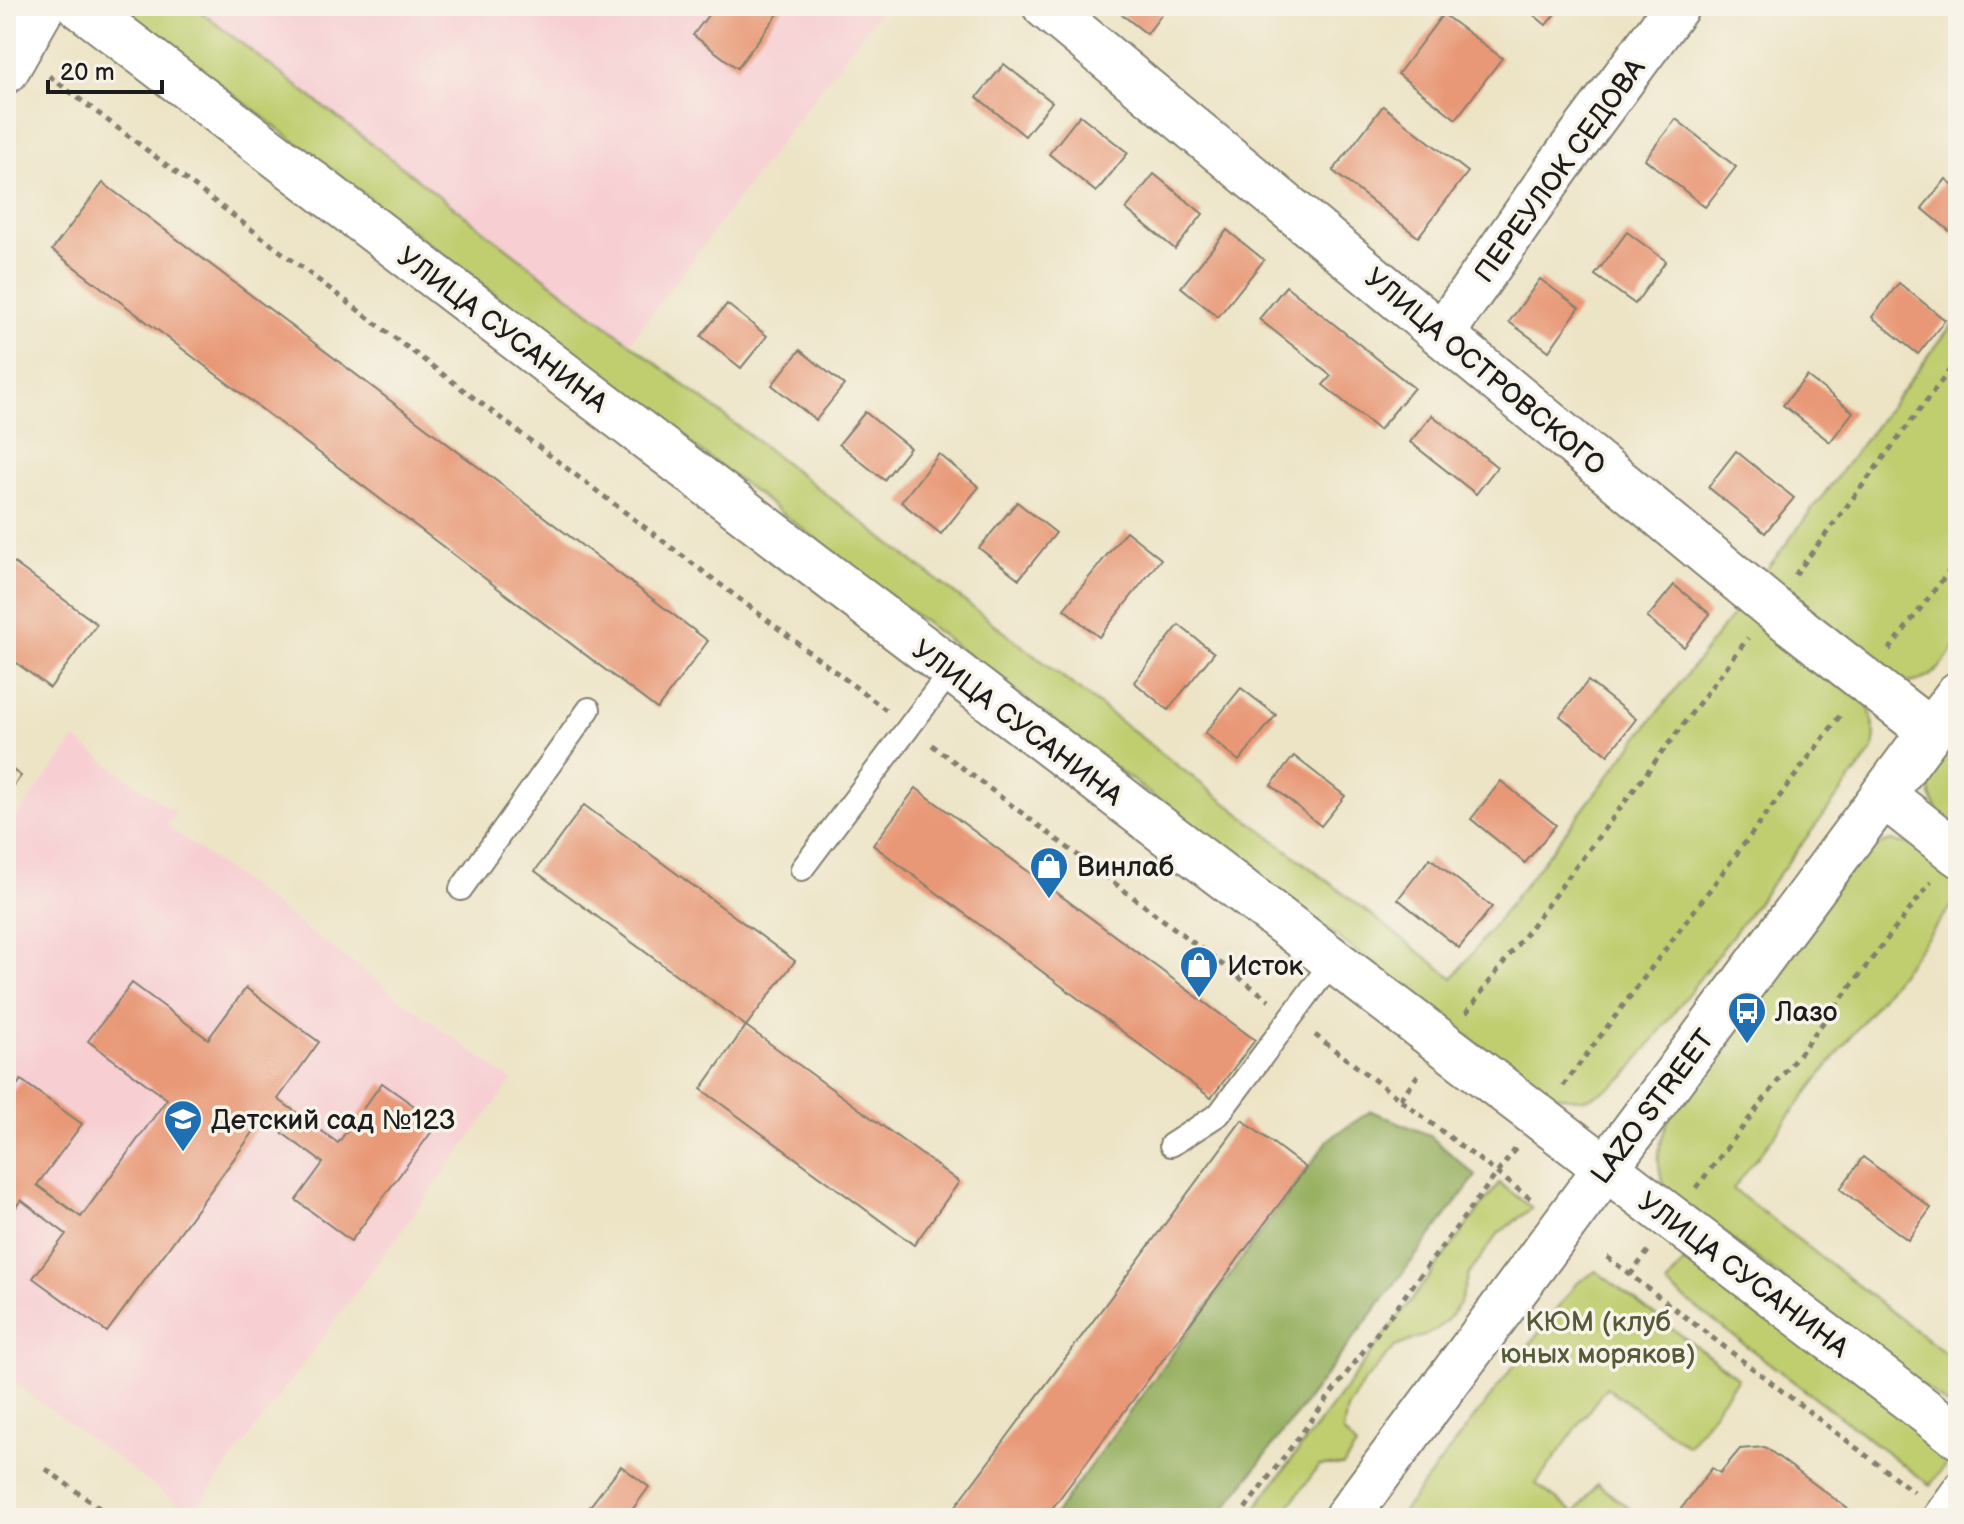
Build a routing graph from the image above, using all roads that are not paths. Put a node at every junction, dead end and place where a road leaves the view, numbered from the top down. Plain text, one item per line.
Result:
1 (43, 6) edge
2 (80, 6) edge
3 (1045, 6) edge
4 (1677, 6) edge
5 (6, 71) edge
6 (1442, 334) junction
7 (951, 671) junction
8 (1958, 694) edge
9 (589, 709) dead end
10 (1930, 731) junction
11 (1883, 795) junction
12 (1956, 852) edge
13 (802, 869) dead end
14 (461, 889) dead end
15 (1332, 962) junction
16 (1171, 1145) dead end
17 (1606, 1168) junction
18 (1958, 1436) edge
19 (1958, 1482) edge
20 (1934, 1514) edge
21 (1346, 1518) edge

1 - 5 street
2 - 7 street, УЛИЦА СУСАНИНА
3 - 6 street, УЛИЦА ОСТРОВСКОГО
4 - 6 street, ПЕРЕУЛОК СЕДОВА
6 - 10 street, УЛИЦА ОСТРОВСКОГО
7 - 13 lane
7 - 15 street, УЛИЦА СУСАНИНА
8 - 10 street, LAZO STREET
9 - 14 lane
10 - 11 street, LAZO STREET
11 - 12 street
11 - 17 street, LAZO STREET
15 - 16 lane
15 - 17 street, УЛИЦА СУСАНИНА
17 - 18 street, УЛИЦА СУСАНИНА
17 - 21 street, LAZO STREET
19 - 20 lane

